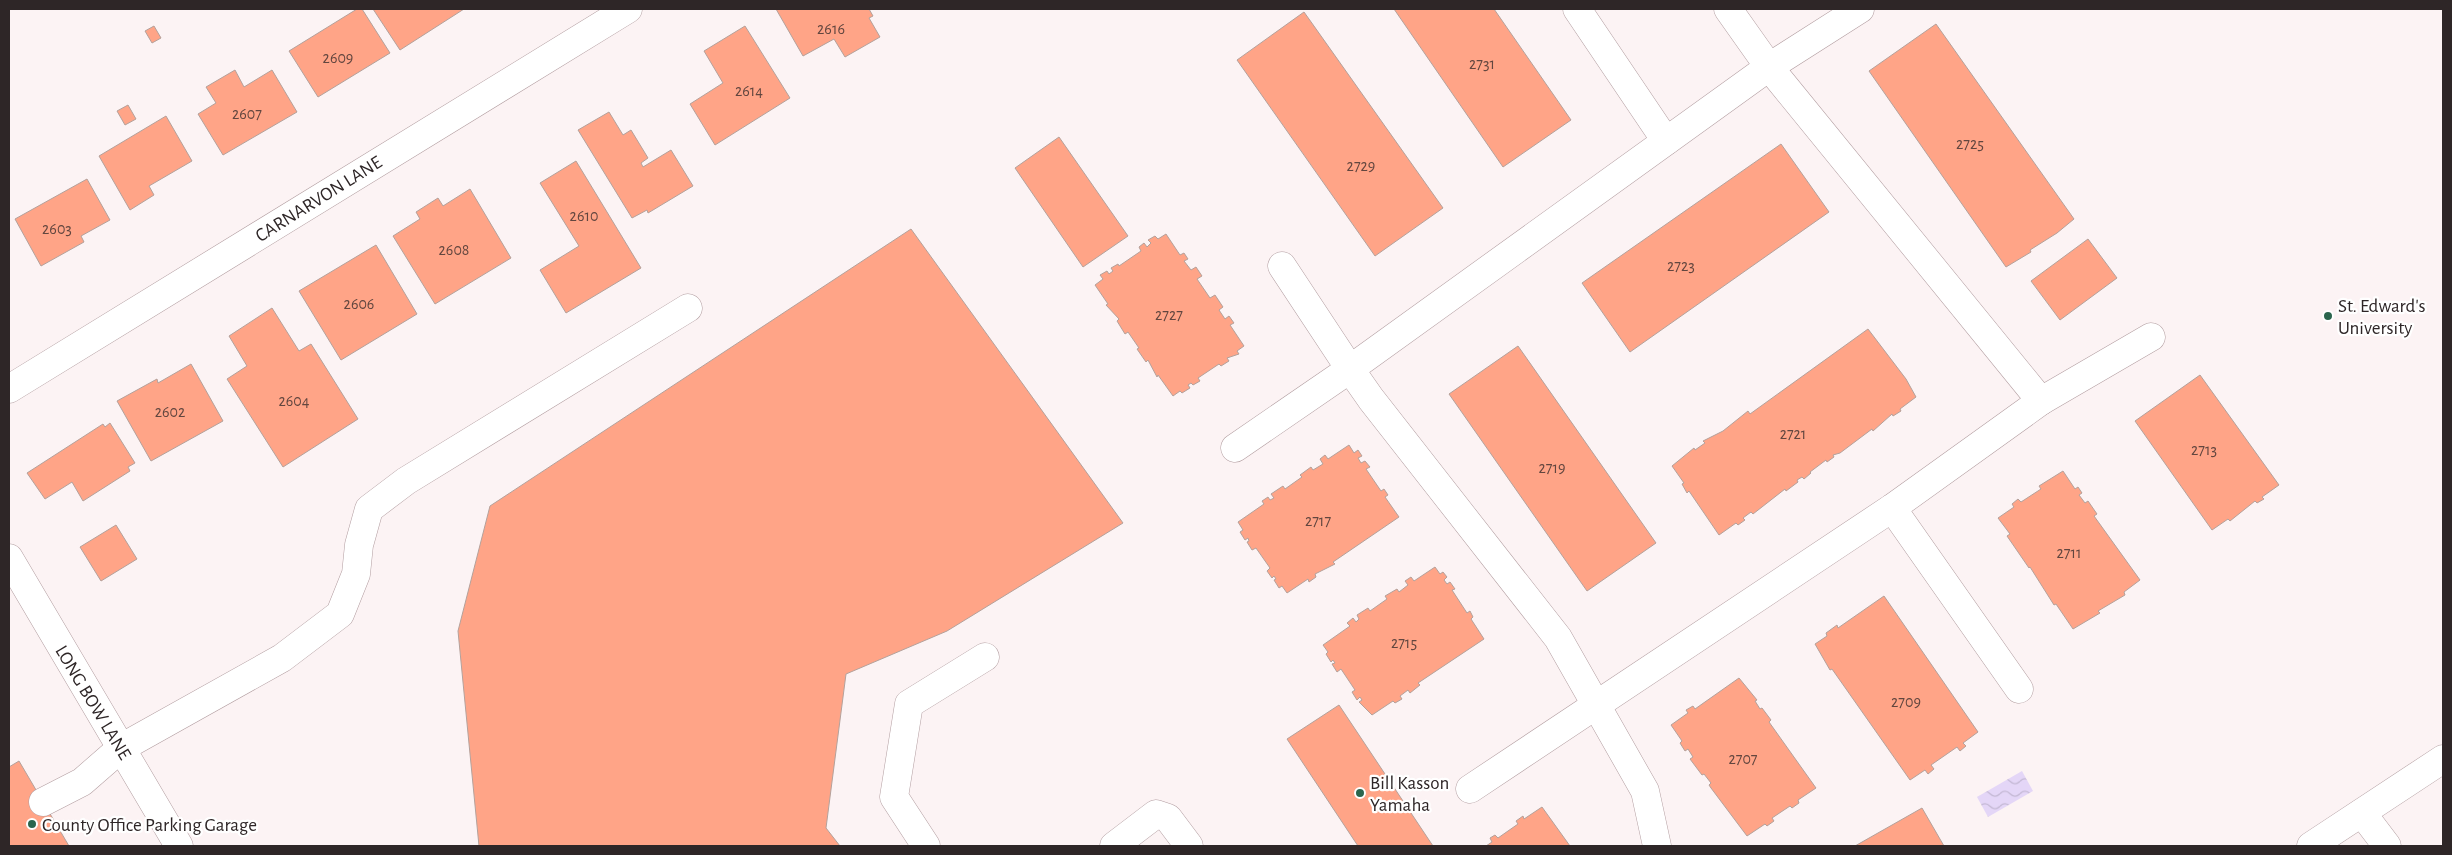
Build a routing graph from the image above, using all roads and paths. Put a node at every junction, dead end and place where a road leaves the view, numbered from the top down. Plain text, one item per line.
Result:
1 (628, 9) edge
2 (1577, 9) edge
3 (1728, 9) edge
4 (1860, 9) edge
5 (1770, 67) junction
6 (1666, 141) junction
7 (1282, 266) dead end
8 (688, 308) dead end
9 (2151, 337) dead end
10 (1350, 369) junction
11 (9, 389) edge
12 (2041, 401) junction
13 (1235, 448) dead end
14 (1892, 508) junction
15 (9, 558) edge
16 (985, 657) dead end
17 (2019, 689) dead end
18 (1595, 705) junction
19 (121, 748) junction
20 (2443, 759) edge
21 (1470, 789) dead end
22 (43, 802) dead end
23 (2362, 813) junction
24 (179, 846) edge
25 (926, 846) edge
26 (1114, 846) edge
27 (1189, 846) edge
28 (1657, 846) edge
29 (2311, 846) edge
30 (2387, 846) edge

1 - 11 street, CARNARVON LANE
2 - 6 street
3 - 5 street
4 - 5 street
5 - 6 street
5 - 12 street
6 - 10 street
7 - 10 street
8 - 19 street
9 - 12 street
10 - 13 street
10 - 18 street
12 - 14 street
14 - 17 street
14 - 18 street
15 - 19 street, LONG BOW LANE
16 - 25 street
18 - 21 street
18 - 28 street
19 - 22 street
19 - 24 street, LONG BOW LANE
20 - 23 street
23 - 29 street
23 - 30 street
26 - 27 street

